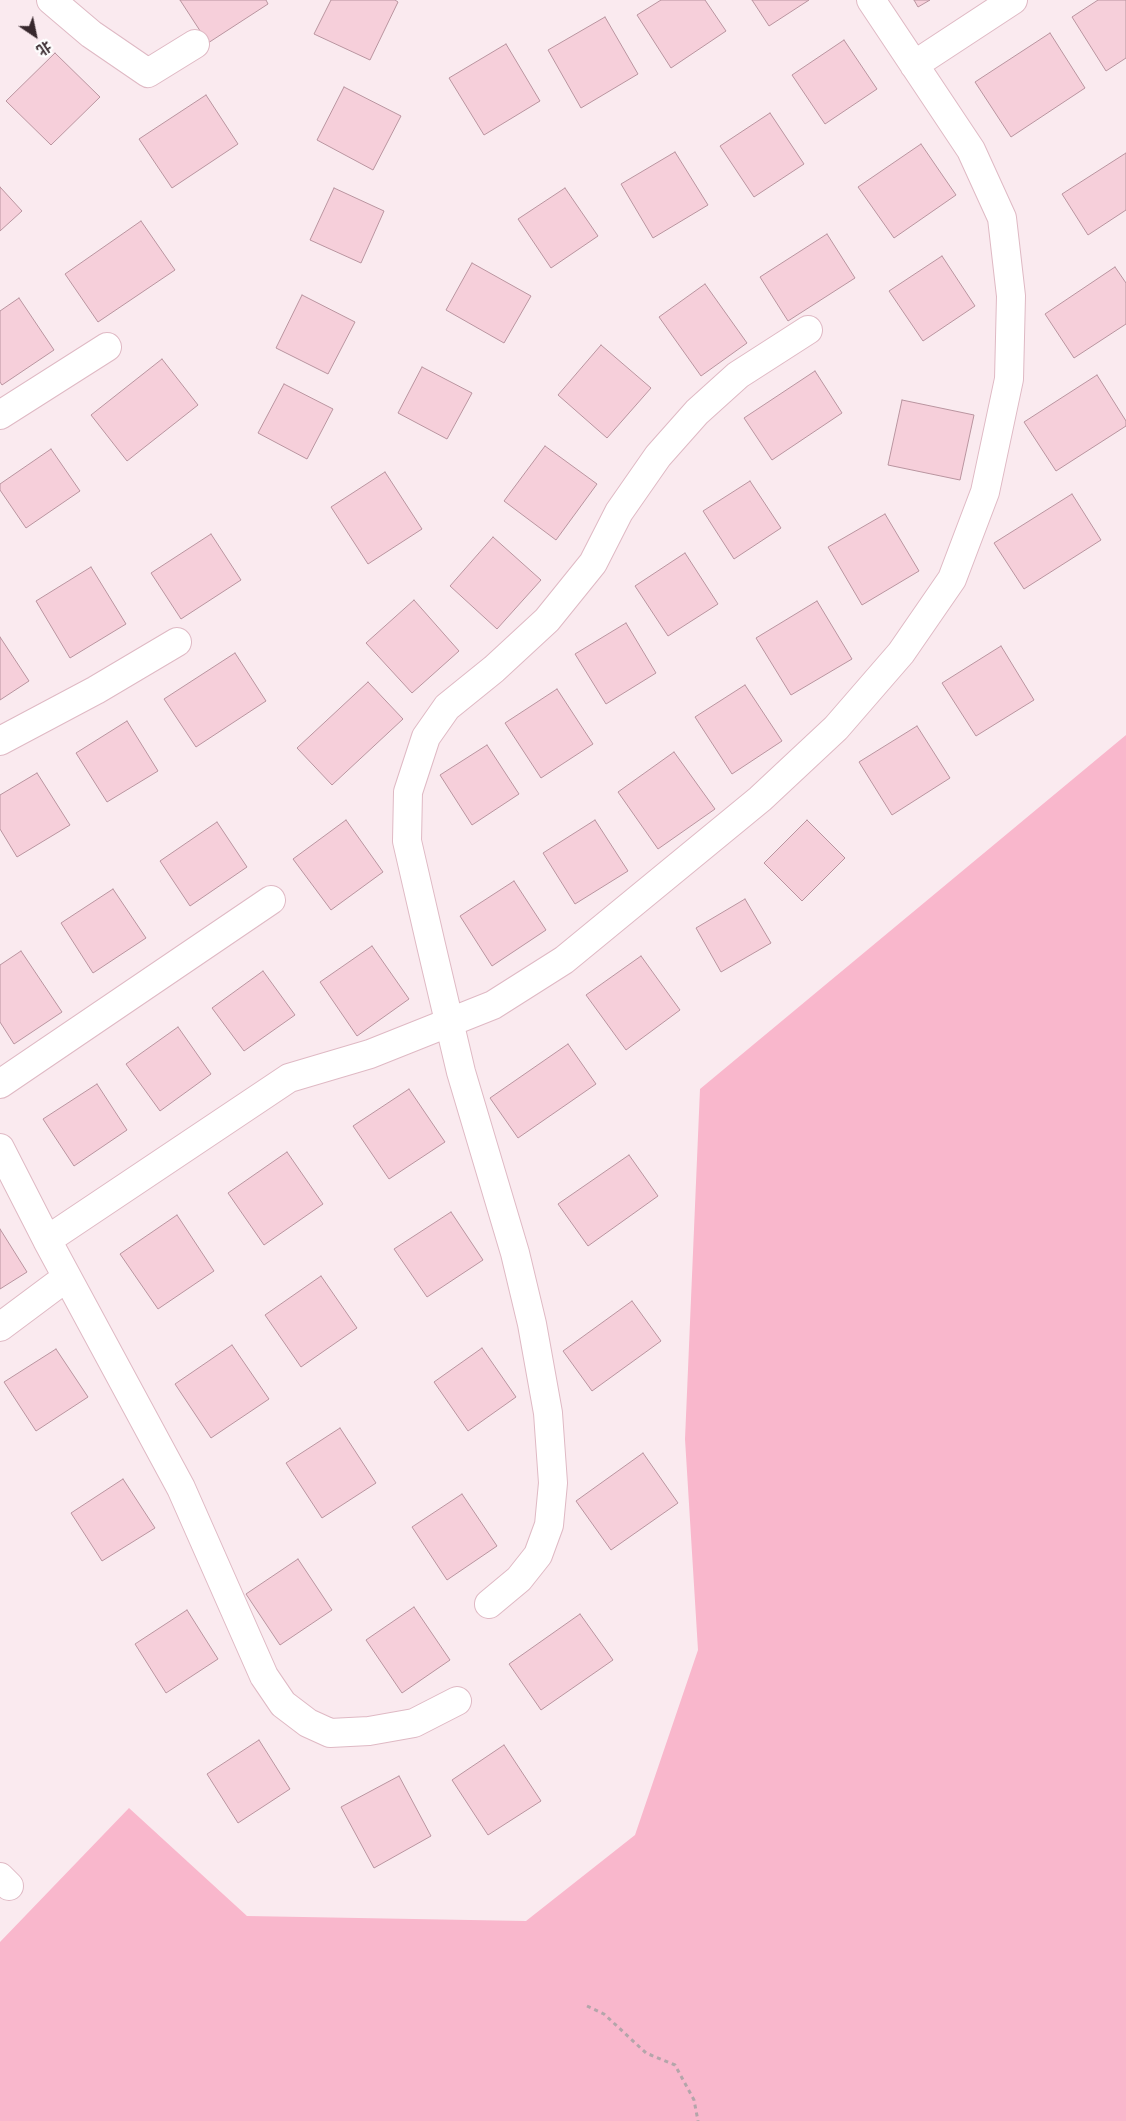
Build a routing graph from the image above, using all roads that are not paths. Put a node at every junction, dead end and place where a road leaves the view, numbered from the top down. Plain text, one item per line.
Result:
1 (51, 0) edge
2 (871, 0) edge
3 (1013, 0) edge
4 (195, 44) dead end
5 (914, 65) junction
6 (808, 330) dead end
7 (107, 347) dead end
8 (0, 415) edge
9 (177, 642) dead end
10 (0, 741) edge
11 (271, 900) dead end
12 (449, 1022) junction
13 (0, 1084) edge
14 (0, 1148) edge
15 (47, 1240) junction
16 (67, 1277) junction
17 (0, 1327) edge
18 (489, 1604) dead end
19 (457, 1701) dead end

1 - 4 lane
2 - 5 lane
3 - 5 lane
5 - 12 lane
6 - 12 lane
7 - 8 lane
9 - 10 lane
11 - 13 lane
12 - 15 lane
12 - 18 lane
14 - 15 lane
15 - 16 lane
16 - 17 lane
16 - 19 lane

